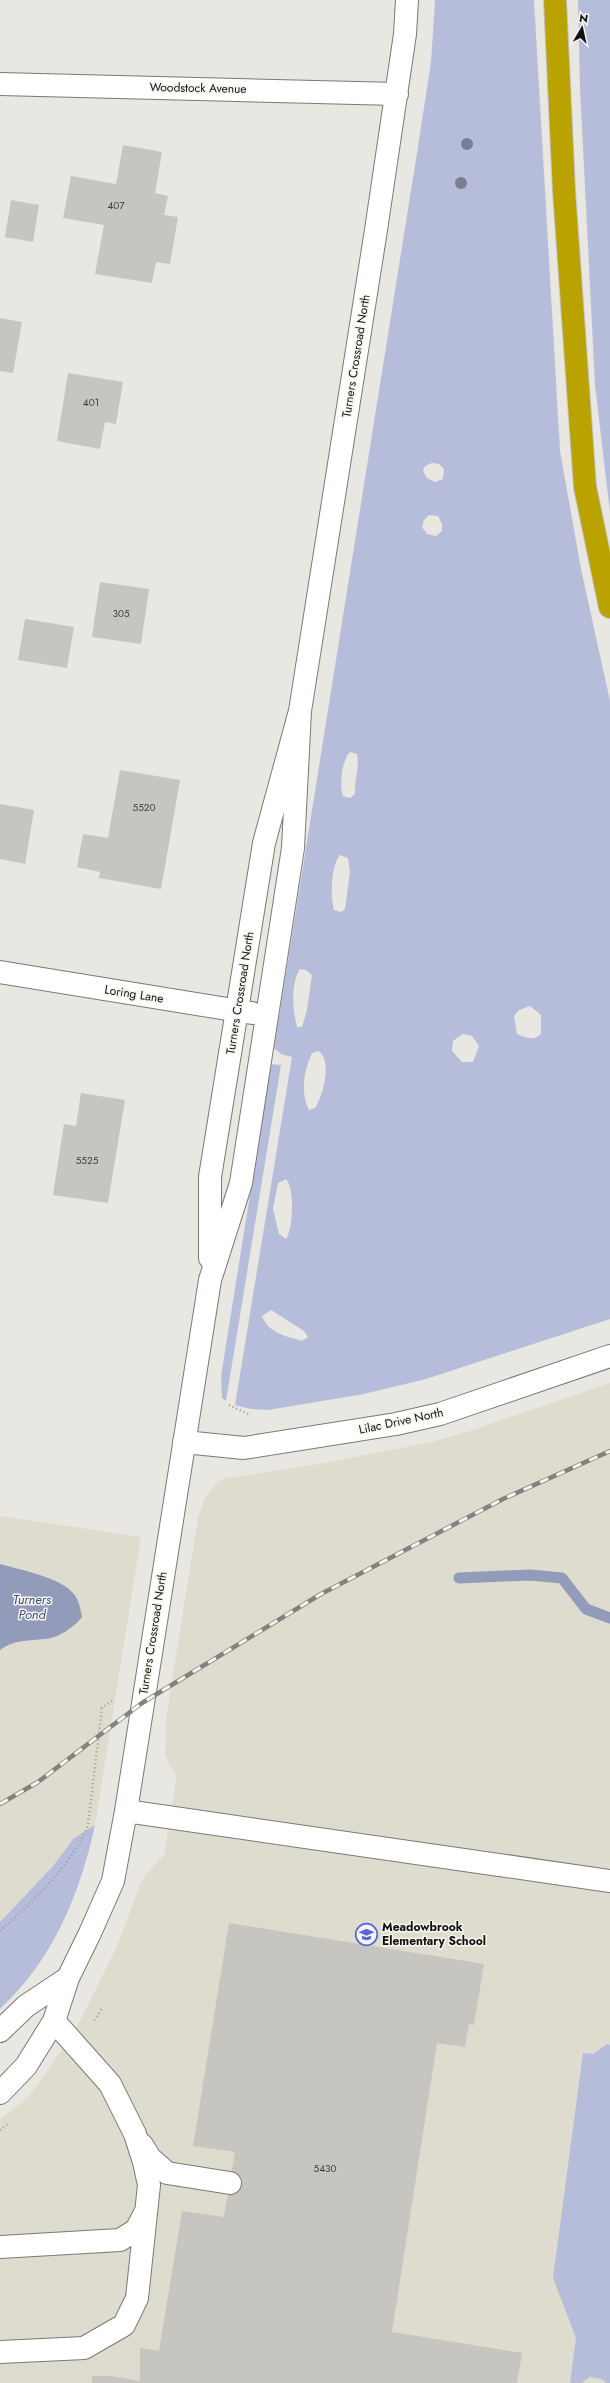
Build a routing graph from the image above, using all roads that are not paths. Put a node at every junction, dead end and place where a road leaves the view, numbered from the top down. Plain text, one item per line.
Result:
1 (407, 0) edge
2 (556, 0) edge
3 (0, 84) edge
4 (397, 94) junction
5 (610, 607) edge
6 (300, 711) junction
7 (0, 972) edge
8 (237, 1011) junction
9 (267, 1016) junction
10 (210, 1280) junction
11 (610, 1356) edge
12 (184, 1442) junction
13 (126, 1811) junction
14 (610, 1881) edge
15 (68, 1978) junction
16 (54, 2021) junction
17 (0, 2031) edge
18 (0, 2093) edge
19 (135, 2134) junction
20 (168, 2173) junction
21 (230, 2183) dead end
22 (149, 2185) junction
23 (146, 2210) junction
24 (120, 2240) junction
25 (0, 2247) edge
26 (141, 2266) junction
27 (0, 2352) edge

1 - 4 street, Turners Crossroad North
2 - 5 highway
3 - 4 street, Woodstock Avenue
4 - 6 street, Turners Crossroad North
6 - 8 street, Turners Crossroad North
6 - 9 street, Turners Crossroad North
7 - 8 street, Loring Lane
8 - 9 street, Loring Lane
8 - 10 street, Turners Crossroad North
9 - 10 street, Turners Crossroad North
10 - 12 street, Turners Crossroad North
11 - 12 street, Lilac Drive North
12 - 13 street, Turners Crossroad North
13 - 14 street
13 - 15 street, Turners Crossroad North
15 - 16 street, Turners Crossroad North
15 - 17 street, Turners Crossroad North
16 - 18 street, Turners Crossroad North
16 - 19 street
19 - 20 street
19 - 22 street
20 - 21 street
20 - 22 street
22 - 23 street
23 - 24 street
23 - 26 street
24 - 25 street
24 - 26 street
26 - 27 street

